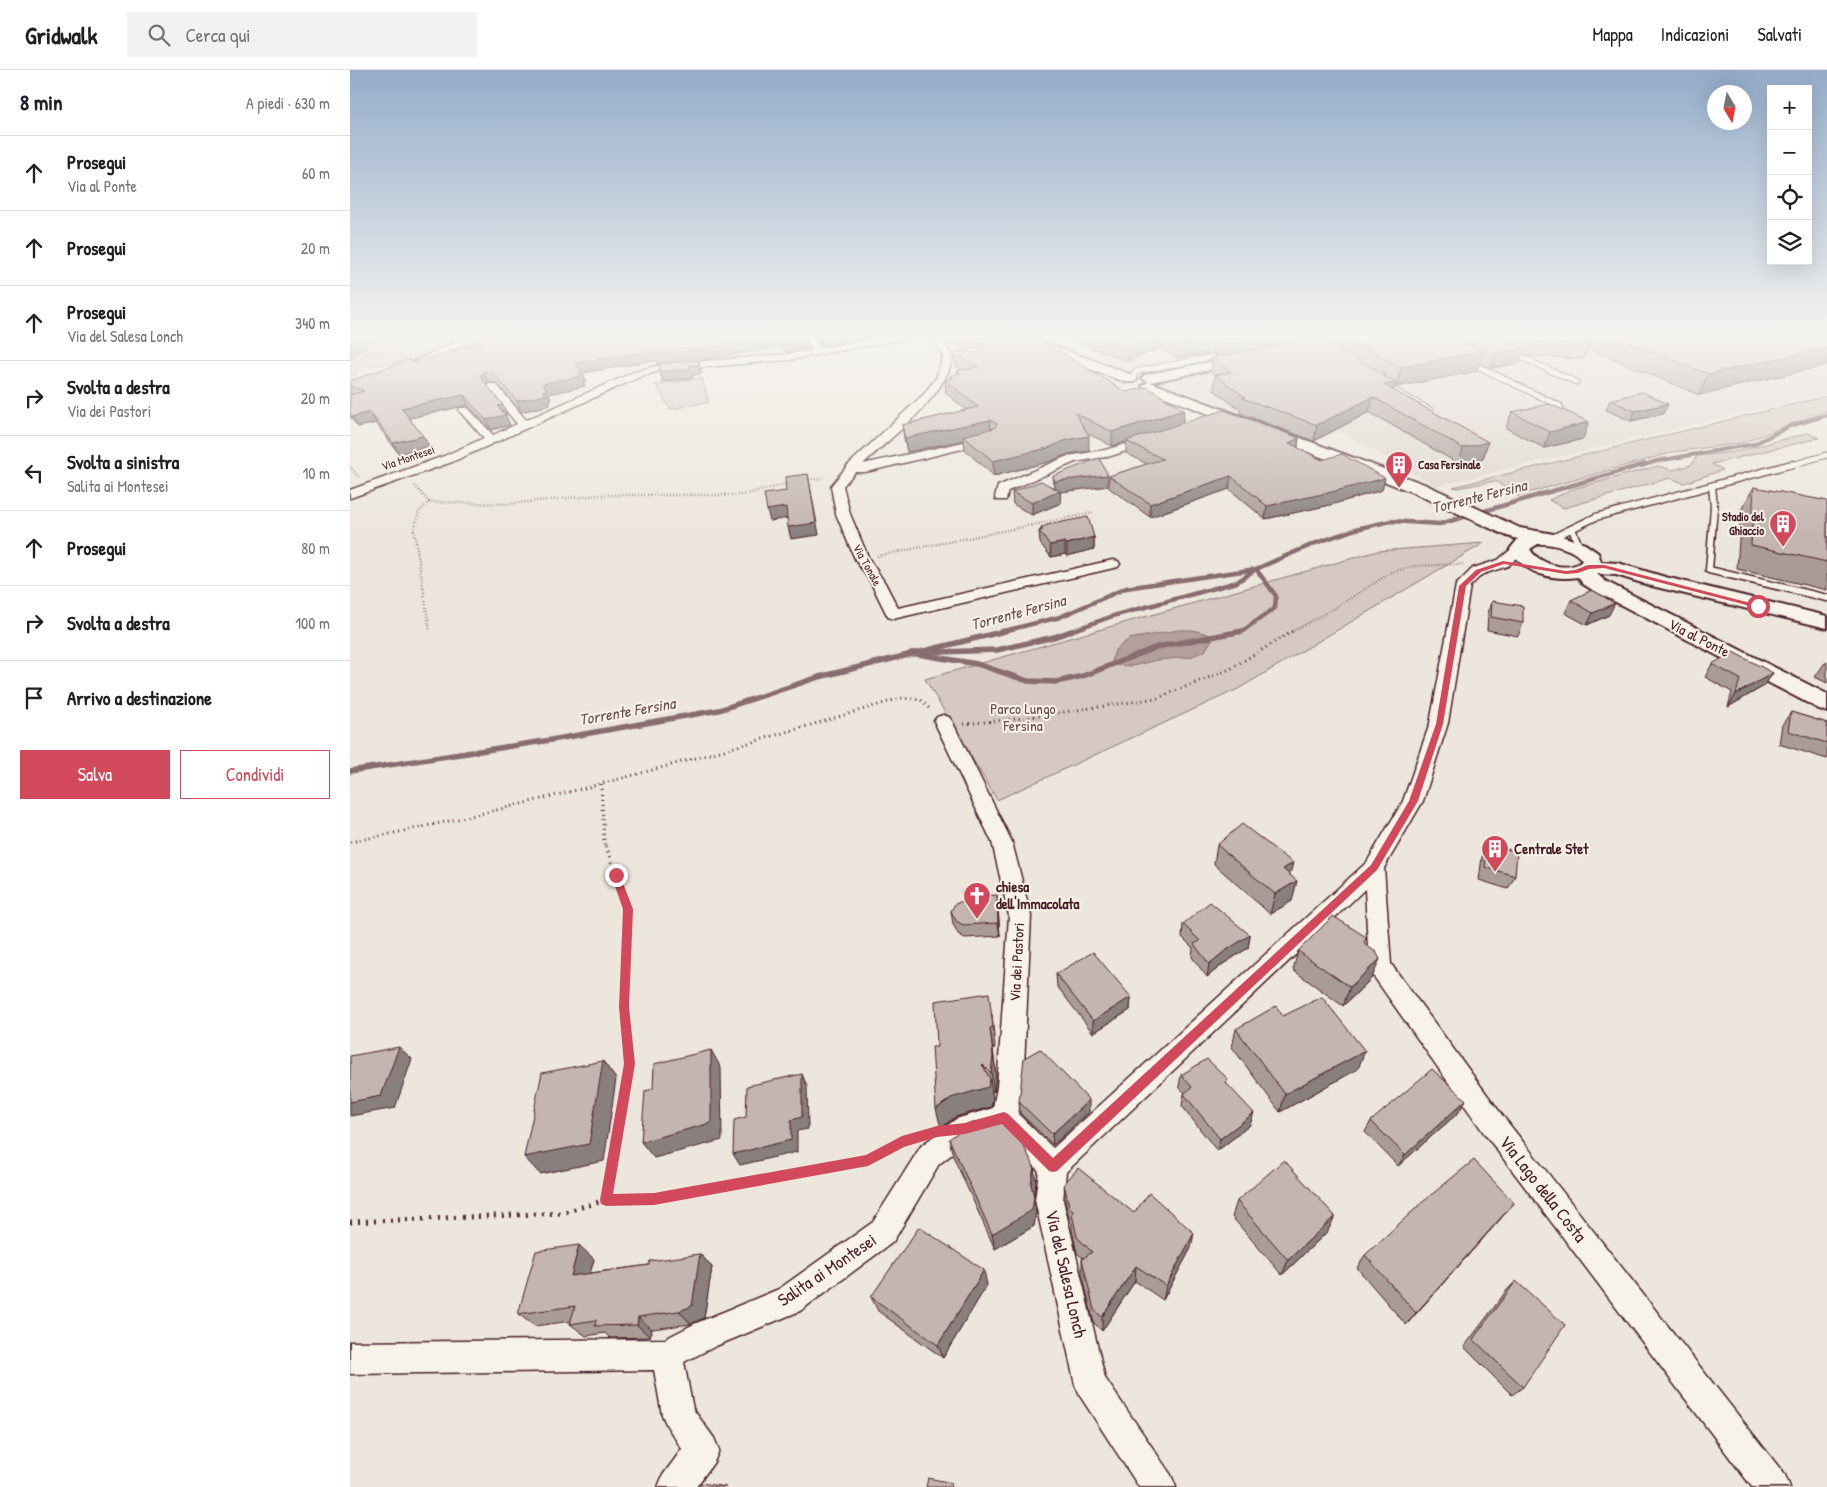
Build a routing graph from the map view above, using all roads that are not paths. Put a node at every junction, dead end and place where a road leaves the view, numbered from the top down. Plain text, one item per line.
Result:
1 (505, 402) edge
2 (577, 402) edge
3 (922, 402) edge
4 (1195, 402) edge
5 (1415, 402) edge
6 (1552, 402) edge
7 (464, 410) dead end
8 (1430, 410) edge
9 (1226, 415) junction
10 (1563, 418) edge
11 (1210, 420) edge
12 (525, 426) junction
13 (1158, 438) edge
14 (990, 439) edge
15 (492, 440) junction
16 (1827, 456) edge
17 (848, 474) junction
18 (1712, 486) junction
19 (350, 494) edge
20 (1000, 497) dead end
21 (1572, 529) junction
22 (1545, 538) junction
23 (1519, 542) junction
24 (1584, 559) junction
25 (1503, 562) junction
26 (1113, 564) dead end
27 (1547, 569) junction
28 (1827, 598) edge
29 (1625, 599) junction
30 (1827, 622) edge
31 (1827, 704) edge
32 (943, 721) road end
33 (1374, 868) junction
34 (1004, 1118) junction
35 (1053, 1166) junction
36 (667, 1354) junction
37 (350, 1358) edge
38 (675, 1487) edge
39 (1159, 1487) edge
40 (1773, 1487) edge

1 - 12 street
2 - 12 street, Via Montesei
3 - 17 street
4 - 9 main road
5 - 8 lane
6 - 10 lane
7 - 15 street
9 - 11 street
9 - 23 main road
12 - 15 street, Via Montesei
13 - 20 street
14 - 17 street
15 - 19 street, Via Montesei
16 - 18 lane
17 - 26 street, Via Tonale
18 - 21 lane
18 - 28 lane
21 - 22 lane
21 - 24 lane
22 - 23 main road
22 - 24 main road
23 - 25 street
23 - 27 main road
24 - 27 main road
24 - 29 main road, Via al Ponte
24 - 30 main road
25 - 27 street
25 - 33 street
27 - 29 main road, Via al Ponte
29 - 31 main road, Via al Ponte
32 - 34 street, Via dei Pastori
33 - 35 street
33 - 40 street, Via Lago della Costa
34 - 35 street
34 - 36 street, Salita ai Montesei
35 - 39 street, Via del Salesa Lonch
36 - 37 street
36 - 38 street

